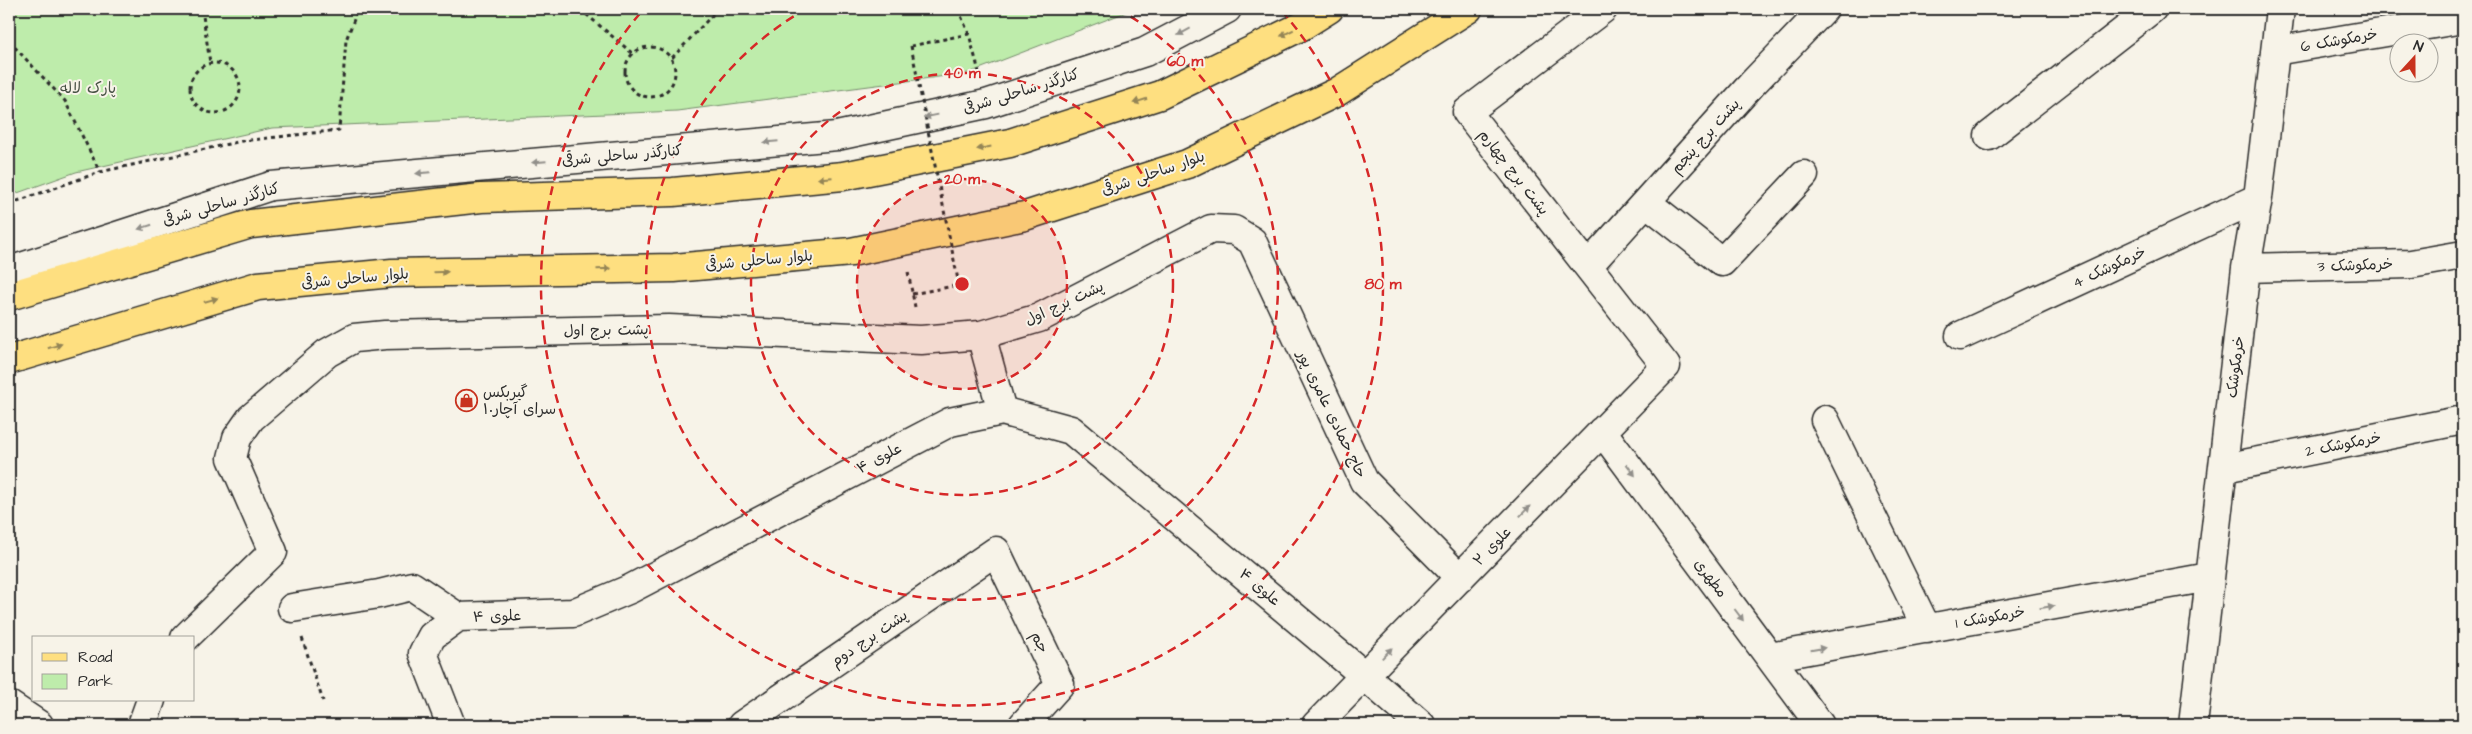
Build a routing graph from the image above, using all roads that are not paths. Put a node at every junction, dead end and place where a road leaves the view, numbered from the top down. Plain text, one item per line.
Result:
1 (1227, 9) edge
2 (1329, 9) edge
3 (1468, 9) edge
4 (1603, 9) edge
5 (1824, 9) edge
6 (2152, 9) edge
7 (2280, 9) edge
8 (2463, 19) edge
9 (2275, 50) junction
10 (1989, 136) dead end
11 (472, 168) junction
12 (1804, 175) dead end
13 (481, 198) junction
14 (2258, 198) junction
15 (1646, 202) junction
16 (1234, 230) joint
17 (2463, 254) edge
18 (1588, 266) junction
19 (2246, 268) junction
20 (9, 271) edge
21 (9, 296) edge
22 (981, 335) junction
23 (1960, 336) dead end
24 (9, 360) edge
25 (1666, 366) joint
26 (1002, 411) junction
27 (1824, 420) dead end
28 (2463, 420) edge
29 (1602, 431) junction
30 (2224, 468) junction
31 (996, 551) joint
32 (2210, 577) junction
33 (1460, 578) junction
34 (292, 608) dead end
35 (458, 617) junction
36 (1927, 629) junction
37 (187, 636) edge
38 (1770, 657) junction
39 (1365, 676) junction
40 (150, 702) edge
41 (9, 705) edge
42 (38, 725) edge
43 (142, 725) edge
44 (451, 725) edge
45 (742, 725) edge
46 (1023, 725) edge
47 (1316, 725) edge
48 (1421, 725) edge
49 (1820, 725) edge
50 (2193, 725) edge

1 -> 11 street, کنارگذر ساحلی شرقی
2 -> 13 main road
24 -> 3 main road, بلوار ساحلی شرقی
4 - 18 street, پشت برج چهارم
5 - 15 street, پشت برج پنجم
6 - 10 street
7 - 9 street, خرمکوشک
8 - 9 street, خرمکوشک 6
9 - 14 street, خرمکوشک
11 - 13 street
11 -> 20 street, کنارگذر ساحلی شرقی
12 - 15 street
13 - 21 main road
14 - 19 street, خرمکوشک
14 - 23 street, خرمکوشک 4
15 - 18 street, پشت برج پنجم
16 - 22 street, پشت برج اول
16 - 33 street, حاج حمادی عامری پور
17 - 19 street, خرمکوشک 3
18 - 25 street, پشت برج چهارم
19 - 30 street, خرمکوشک
22 - 26 street
22 - 37 street, پشت برج اول
25 - 29 street, علوی ۲
26 - 35 street, علوی ۴
26 - 39 street, علوی ۴
27 - 36 street
28 - 30 street, خرمکوشک 2
33 -> 29 street, علوی ۲
29 -> 38 street, مطهری
30 - 32 street, خرمکوشک
31 - 45 street, پشت برج دوم
31 - 46 street, جم
36 -> 32 street, خرمکوشک 1
32 - 50 street, خرمکوشک
39 -> 33 street, علوی ۲
34 - 35 street
35 - 44 street, علوی ۴
38 -> 36 street, خرمکوشک 1
38 - 49 street, مطهری
39 - 47 street, علوی ۲
39 - 48 street, علوی ۴
40 - 43 street
41 - 42 street

